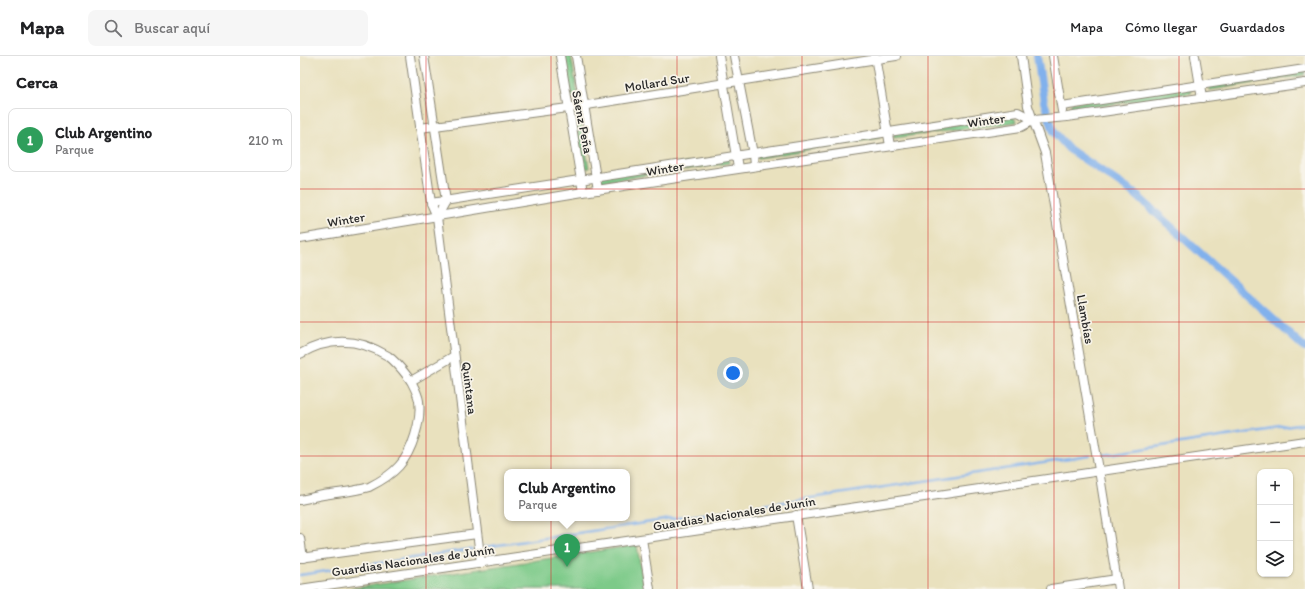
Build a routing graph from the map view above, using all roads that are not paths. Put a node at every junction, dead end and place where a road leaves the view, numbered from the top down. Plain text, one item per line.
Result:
1 (410, 56) edge
2 (424, 56) edge
3 (560, 56) edge
4 (576, 56) edge
5 (720, 56) edge
6 (734, 56) edge
7 (896, 56) edge
8 (1020, 56) edge
9 (1053, 56) edge
10 (1195, 56) edge
11 (875, 58) edge
12 (1305, 69) edge
13 (738, 81) junction
14 (1305, 82) edge
15 (724, 83) junction
16 (1200, 85) junction
17 (1202, 98) junction
18 (584, 105) junction
19 (1062, 106) junction
20 (568, 108) junction
21 (1063, 117) junction
22 (1038, 120) junction
23 (434, 127) junction
24 (420, 128) junction
25 (888, 132) junction
26 (890, 146) junction
27 (753, 154) junction
28 (737, 156) junction
29 (754, 166) junction
30 (738, 168) junction
31 (596, 177) junction
32 (582, 179) junction
33 (598, 190) junction
34 (583, 192) junction
35 (446, 201) junction
36 (431, 203) junction
37 (437, 217) junction
38 (300, 239) edge
39 (300, 354) edge
40 (454, 356) junction
41 (411, 381) junction
42 (1305, 441) edge
43 (1099, 470) junction
44 (300, 500) edge
45 (796, 515) junction
46 (477, 534) junction
47 (300, 538) edge
48 (642, 539) junction
49 (301, 558) edge
50 (481, 563) junction
51 (1117, 579) junction
52 (300, 589) edge
53 (650, 589) edge
54 (808, 589) edge
55 (1051, 589) edge
56 (1118, 589) edge

1 - 24 street, Quintana
2 - 23 street
3 - 20 street, Sáenz Peña
4 - 18 street, Sáenz Peña
5 - 15 street
6 - 13 street
7 - 11 street, Mollard Sur
8 - 22 street, Llambías
9 - 19 street
10 - 16 street
11 - 13 street, Mollard Sur
11 - 25 street
12 - 16 street
13 - 15 street, Mollard Sur
13 - 27 street
14 - 17 street, Winter
15 - 18 street, Mollard Sur
15 - 28 street
16 - 17 street
16 - 19 street
17 - 21 street, Winter
18 - 20 street, Mollard Sur
18 - 31 street, Sáenz Peña
19 - 21 street
20 - 23 street, Mollard Sur
20 - 32 street, Sáenz Peña
21 - 22 street, Winter
22 - 25 street, Winter
22 - 26 street, Winter
22 - 43 street, Llambías
23 - 24 street, Mollard Sur
23 - 35 street
24 - 36 street, Quintana
25 - 26 street
25 - 27 street, Winter
26 - 29 street, Winter
27 - 28 street, Winter
27 - 29 street
28 - 30 street
28 - 31 street, Winter
29 - 30 street, Winter
30 - 33 street, Winter
31 - 32 street, Winter
31 - 33 street, Sáenz Peña
32 - 34 street, Sáenz Peña
32 - 35 street, Winter
33 - 34 street, Winter
34 - 37 street, Winter
35 - 36 street, Winter
35 - 37 street
36 - 37 street, Quintana
37 - 38 street, Winter
37 - 40 street, Quintana
39 - 41 street
40 - 41 street
40 - 46 street, Quintana
41 - 44 street
42 - 43 street, Guardias Nacionales de Junín
43 - 45 street, Guardias Nacionales de Junín
43 - 51 street, Llambías
45 - 48 street, Guardias Nacionales de Junín
45 - 54 street
46 - 49 street, Guardias Nacionales de Junín
46 - 50 street, Quintana
47 - 49 street
48 - 50 street, Guardias Nacionales de Junín
48 - 53 street
50 - 52 street, Guardias Nacionales de Junín
51 - 55 street
51 - 56 street, Llambías

